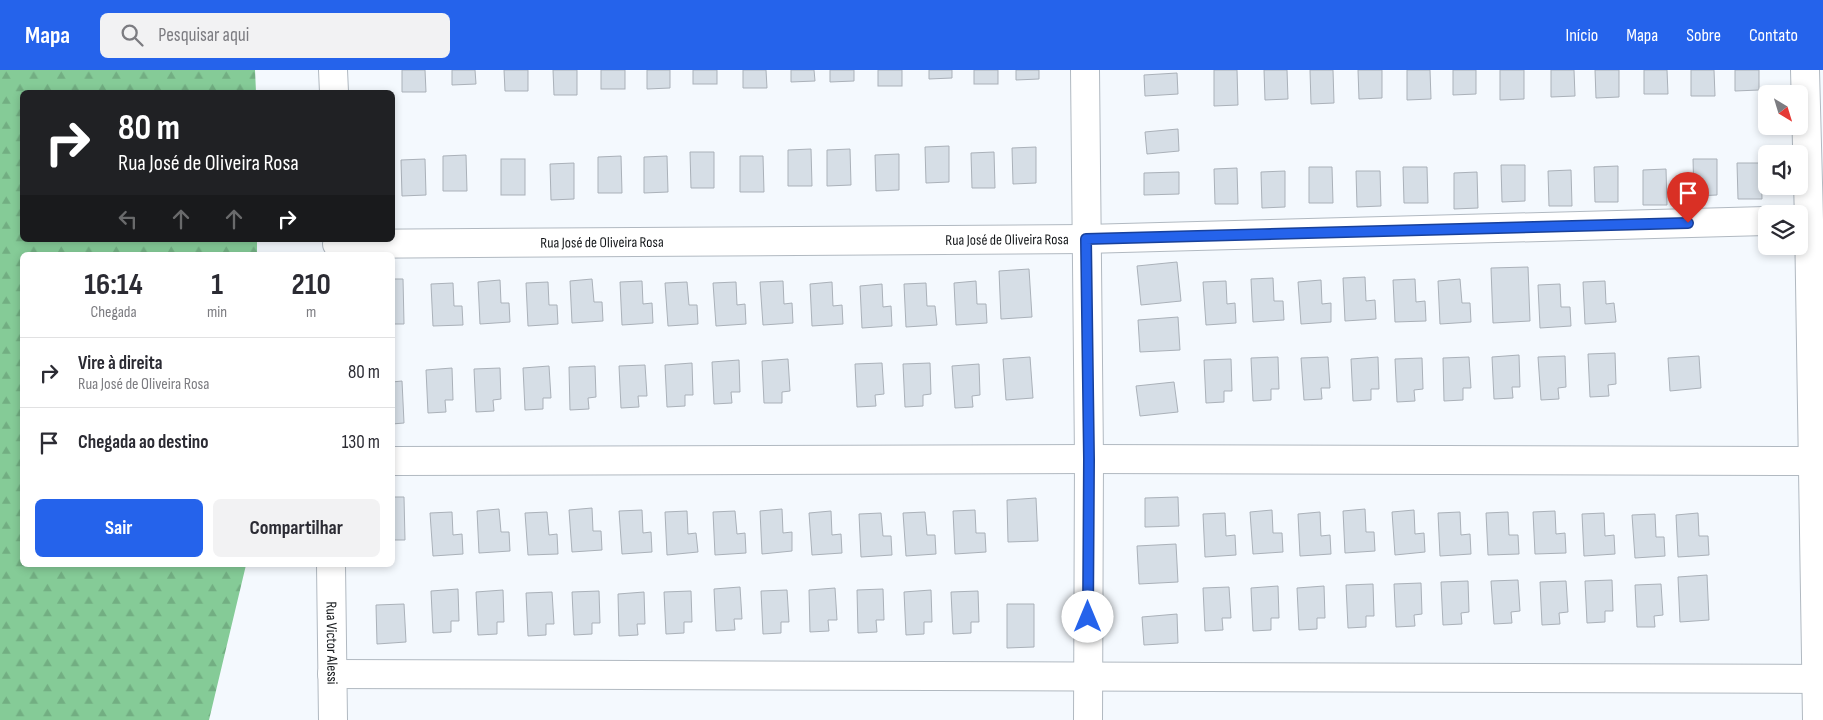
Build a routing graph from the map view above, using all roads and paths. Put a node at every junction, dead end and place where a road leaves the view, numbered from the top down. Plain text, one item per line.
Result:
1 (333, 70) edge
2 (1085, 70) edge
3 (1805, 70) edge
4 (334, 90) edge
5 (1810, 220) edge
6 (1758, 221) edge
7 (1086, 239) junction
8 (337, 247) edge
9 (1089, 459) junction
10 (1818, 461) edge
11 (395, 462) edge
12 (331, 567) edge
13 (332, 674) junction
14 (1088, 677) junction
15 (1820, 679) edge
16 (333, 720) edge
17 (1088, 720) edge
18 (1817, 720) edge

1 - 4 street
2 - 7 street
3 - 5 street
5 - 10 street
6 - 7 street, Rua José de Oliveira Rosa
7 - 8 street, Rua José de Oliveira Rosa
7 - 9 street
9 - 10 street
9 - 11 street
9 - 14 street
10 - 15 street
12 - 13 street, Rua Victor Alessi
13 - 14 street
13 - 16 street, Rua Victor Alessi
14 - 15 street
14 - 17 street
15 - 18 street

